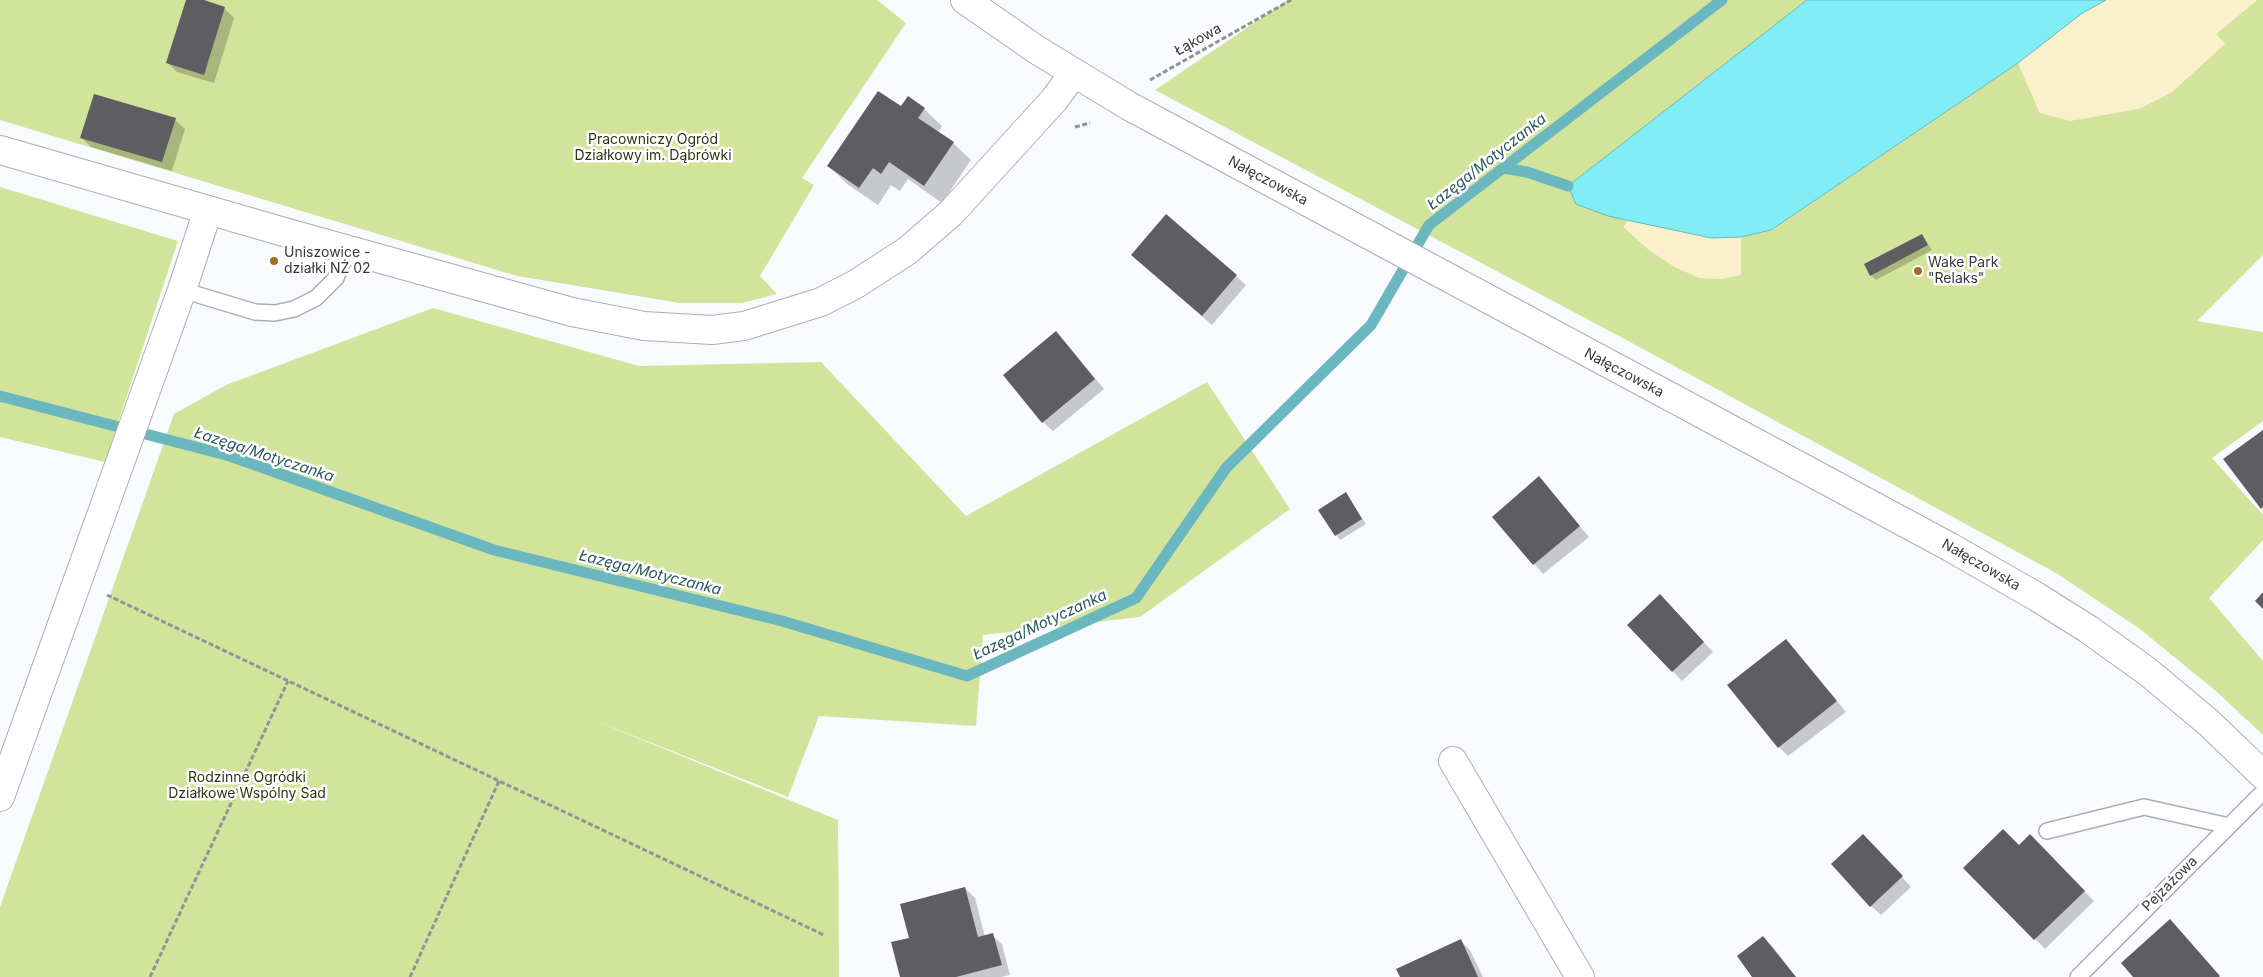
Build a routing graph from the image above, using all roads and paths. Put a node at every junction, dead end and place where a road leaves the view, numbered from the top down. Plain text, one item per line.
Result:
1 (965, 0) edge
2 (1291, 0) edge
3 (1074, 74) junction
4 (1116, 99) junction
5 (0, 150) edge
6 (208, 210) junction
7 (347, 250) junction
8 (182, 290) junction
9 (78, 581) junction
10 (288, 681) junction
11 (1453, 761) dead end
12 (2263, 775) edge
13 (499, 781) junction
14 (2263, 792) edge
15 (0, 797) edge
16 (2229, 826) junction
17 (2047, 832) dead end
18 (824, 935) dead end
19 (150, 977) edge
20 (410, 977) edge
21 (1580, 977) edge
22 (2078, 977) edge

1 - 3 street, Nałęczowska
2 - 4 path, Łąkowa
3 - 4 street, Nałęczowska
3 - 7 street
4 - 12 street, Nałęczowska
5 - 6 street
6 - 7 street
6 - 8 street
7 - 8 lane
8 - 9 street
9 - 10 path
9 - 15 street
10 - 13 path
10 - 19 path
11 - 21 street
13 - 18 path
13 - 20 path
14 - 16 lane, Pejzażowa
16 - 17 lane
16 - 22 lane, Pejzażowa

